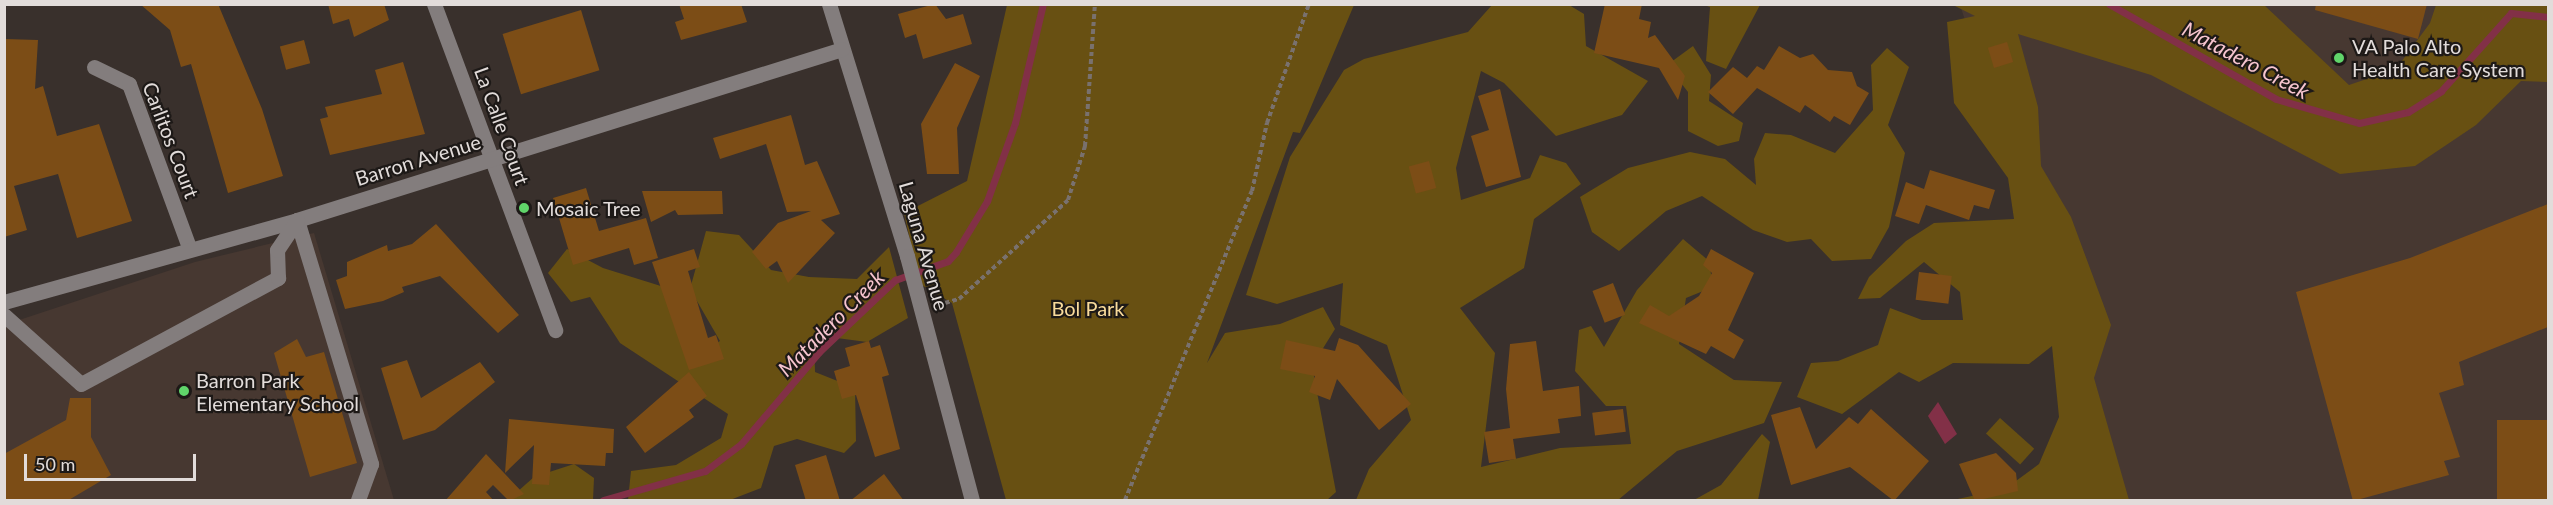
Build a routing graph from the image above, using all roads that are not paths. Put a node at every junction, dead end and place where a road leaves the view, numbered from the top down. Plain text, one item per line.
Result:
1 (434, 4) edge
2 (828, 4) edge
3 (842, 50) junction
4 (94, 67) dead end
5 (492, 159) junction
6 (297, 220) junction
7 (189, 247) junction
8 (4, 302) edge
9 (4, 315) edge
10 (555, 330) dead end
11 (358, 501) edge
12 (972, 501) edge

1 - 5 street, La Calle Court
2 - 3 street, Laguna Avenue
3 - 5 street, Barron Avenue
3 - 12 street, Laguna Avenue
4 - 7 street, Carlitos Court
5 - 6 street, Barron Avenue
5 - 10 street, La Calle Court
6 - 7 street, Barron Avenue
6 - 9 street
6 - 11 street
7 - 8 street, Barron Avenue

